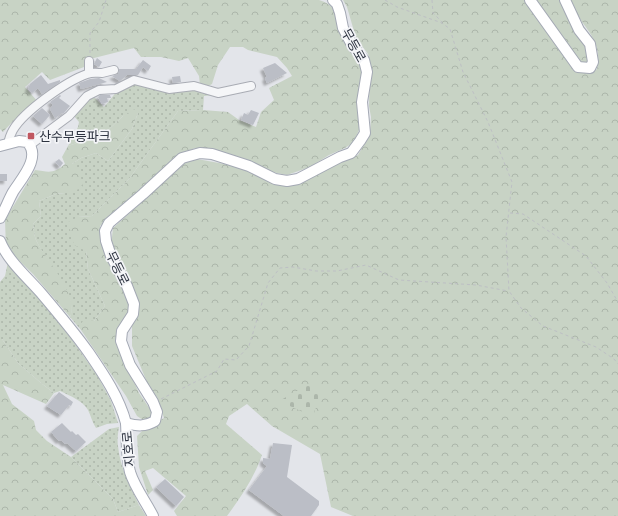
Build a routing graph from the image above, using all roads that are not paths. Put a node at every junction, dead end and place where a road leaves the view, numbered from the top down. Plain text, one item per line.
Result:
1 (333, 0) edge
2 (530, 0) edge
3 (564, 0) edge
4 (89, 61) road end
5 (114, 70) dead end
6 (89, 73) junction
7 (251, 86) dead end
8 (4, 145) edge
9 (30, 145) junction
10 (0, 218) edge
11 (0, 241) edge
12 (126, 423) junction
13 (154, 516) edge

1 - 12 main road, 무등로
2 - 3 main road
4 - 6 street
5 - 6 street
6 - 8 street
7 - 9 street
8 - 9 main road
9 - 10 main road
11 - 12 main road
12 - 13 main road, 지호로

